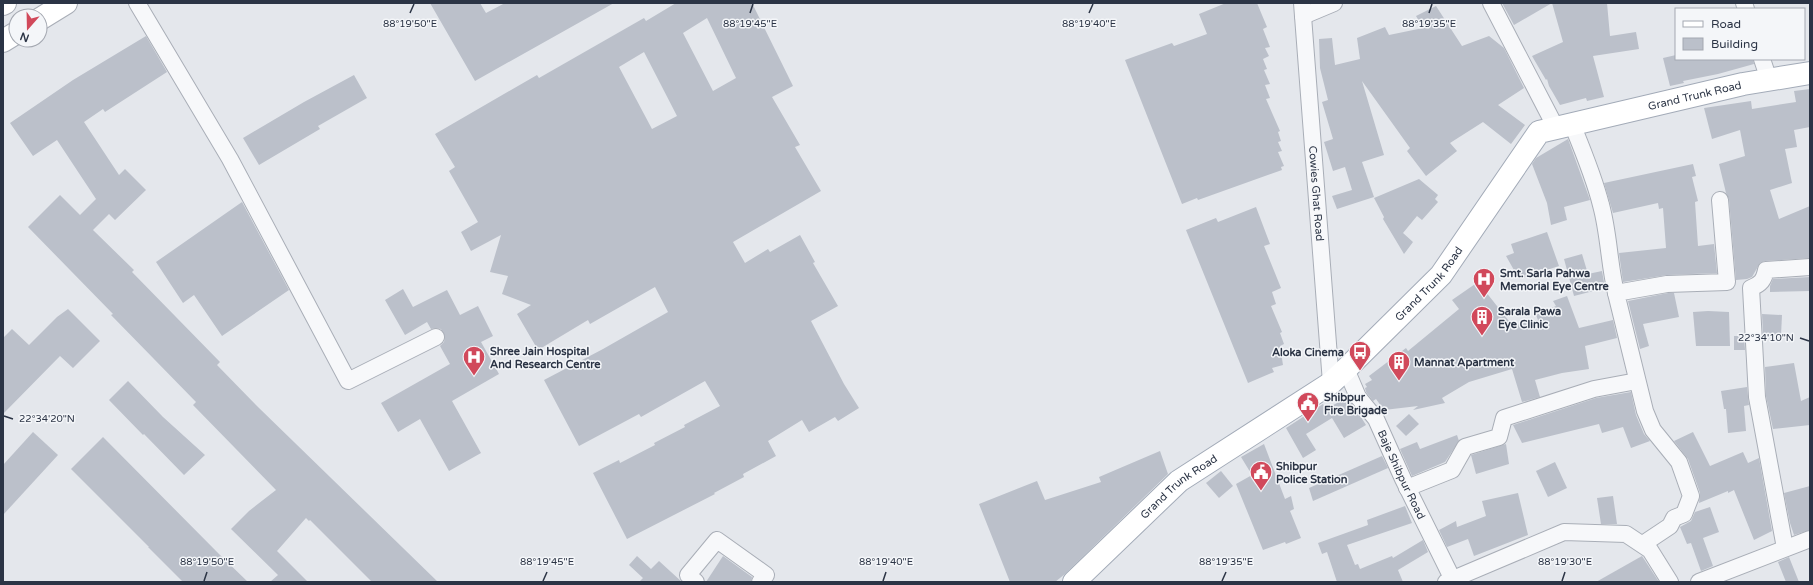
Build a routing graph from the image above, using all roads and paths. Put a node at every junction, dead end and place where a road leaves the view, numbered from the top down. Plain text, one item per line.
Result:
1 (66, 3) edge
2 (137, 3) edge
3 (1334, 3) edge
4 (1491, 3) edge
5 (1302, 9) edge
6 (48, 14) edge
7 (1762, 60) edge
8 (1810, 73) edge
9 (1769, 80) junction
10 (1564, 126) junction
11 (1720, 200) dead end
12 (1810, 267) edge
13 (1727, 282) junction
14 (1751, 288) junction
15 (1616, 293) junction
16 (436, 337) dead end
17 (1338, 376) junction
18 (1637, 380) junction
19 (1407, 488) junction
20 (1810, 539) edge
21 (1643, 544) junction
22 (1785, 548) junction
23 (1451, 581) edge
24 (696, 582) edge
25 (760, 582) edge
26 (1074, 582) edge
27 (1670, 582) edge
28 (1699, 582) edge

1 - 6 main road
2 - 16 street
3 - 5 street
4 - 10 street
5 - 17 street, Cowies Ghat Road
7 - 9 street
8 - 9 main road, Grand Trunk Road
9 - 10 main road, Grand Trunk Road
10 - 15 street
10 - 17 main road, Grand Trunk Road
11 - 13 street
12 - 14 street
13 - 14 street
13 - 15 street
14 - 22 street
15 - 18 street
17 - 19 street, Baje Shibpur Road
17 - 26 main road, Grand Trunk Road
18 - 19 street
18 - 21 street
19 - 23 street, Baje Shibpur Road
20 - 22 street
21 - 23 street
21 - 27 street
22 - 28 street
24 - 25 street

